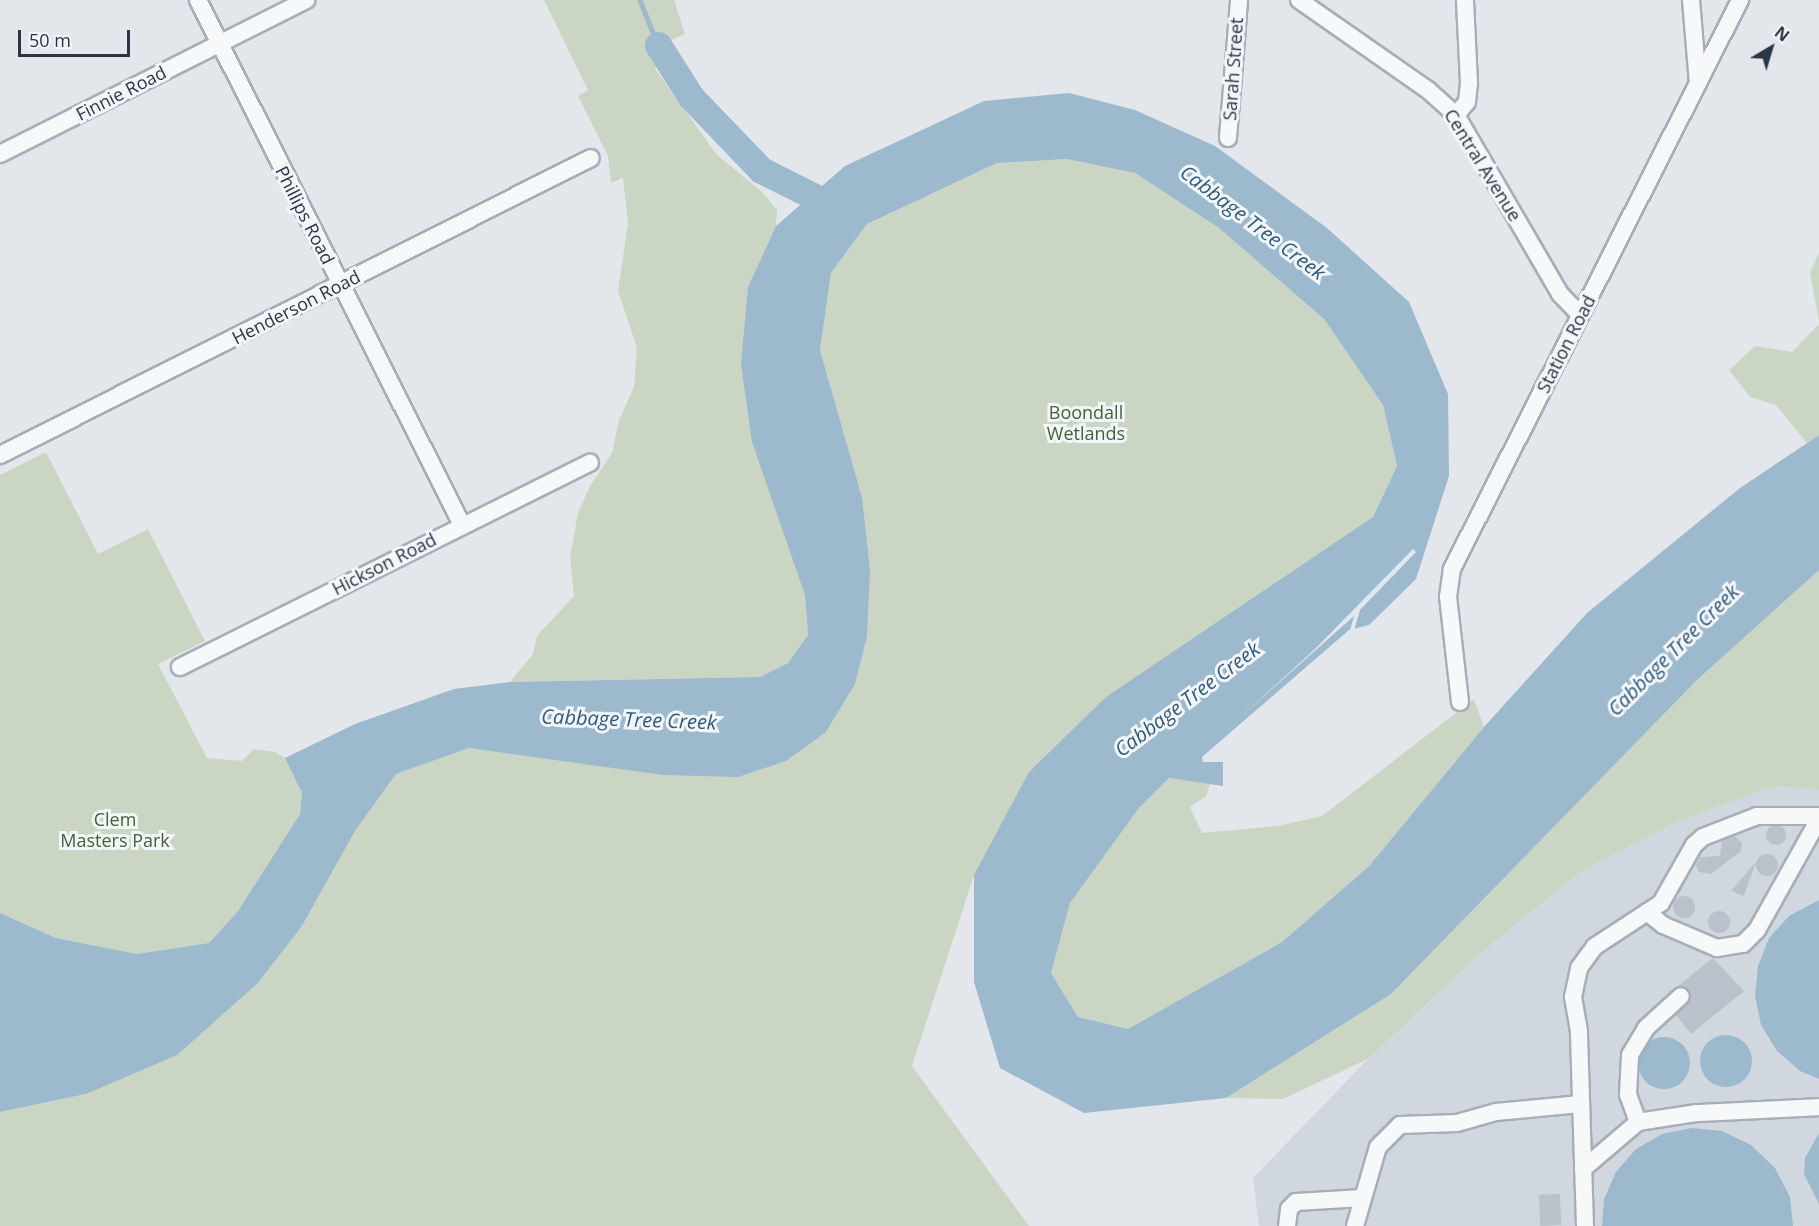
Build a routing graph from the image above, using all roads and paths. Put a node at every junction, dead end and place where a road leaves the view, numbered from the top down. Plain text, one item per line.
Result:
1 (198, 0) edge
2 (306, 0) edge
3 (1239, 0) edge
4 (1299, 0) edge
5 (1465, 0) edge
6 (1691, 0) edge
7 (1740, 0) edge
8 (219, 44) junction
9 (1698, 83) junction
10 (1456, 115) junction
11 (1228, 138) dead end
12 (0, 154) edge
13 (591, 158) dead end
14 (340, 285) junction
15 (1580, 315) junction
16 (0, 455) edge
17 (590, 463) dead end
18 (462, 525) junction
19 (180, 667) dead end
20 (1460, 702) dead end
21 (1819, 817) edge
22 (1647, 912) junction
23 (1681, 996) dead end
24 (1581, 1104) junction
25 (1819, 1107) edge
26 (1638, 1122) junction
27 (1583, 1169) junction
28 (1363, 1198) junction
29 (1287, 1226) edge
30 (1355, 1226) edge
31 (1585, 1226) edge

1 - 8 street, Phillips Road
2 - 8 street, Finnie Road
3 - 11 street, Sarah Street
4 - 10 street, Central Avenue
5 - 10 street
6 - 9 street
7 - 9 street, Station Road
8 - 12 street, Finnie Road
8 - 14 street, Phillips Road
9 - 15 street, Station Road
10 - 15 street, Central Avenue
13 - 14 street, Henderson Road
14 - 16 street, Henderson Road
14 - 18 street, Phillips Road
15 - 20 street, Station Road
17 - 18 street, Hickson Road
18 - 19 street, Hickson Road
21 - 22 street
21 - 22 street
22 - 24 street
23 - 26 street
24 - 27 street
24 - 28 street
25 - 26 street
26 - 27 street
27 - 31 street
28 - 29 street
28 - 30 street

